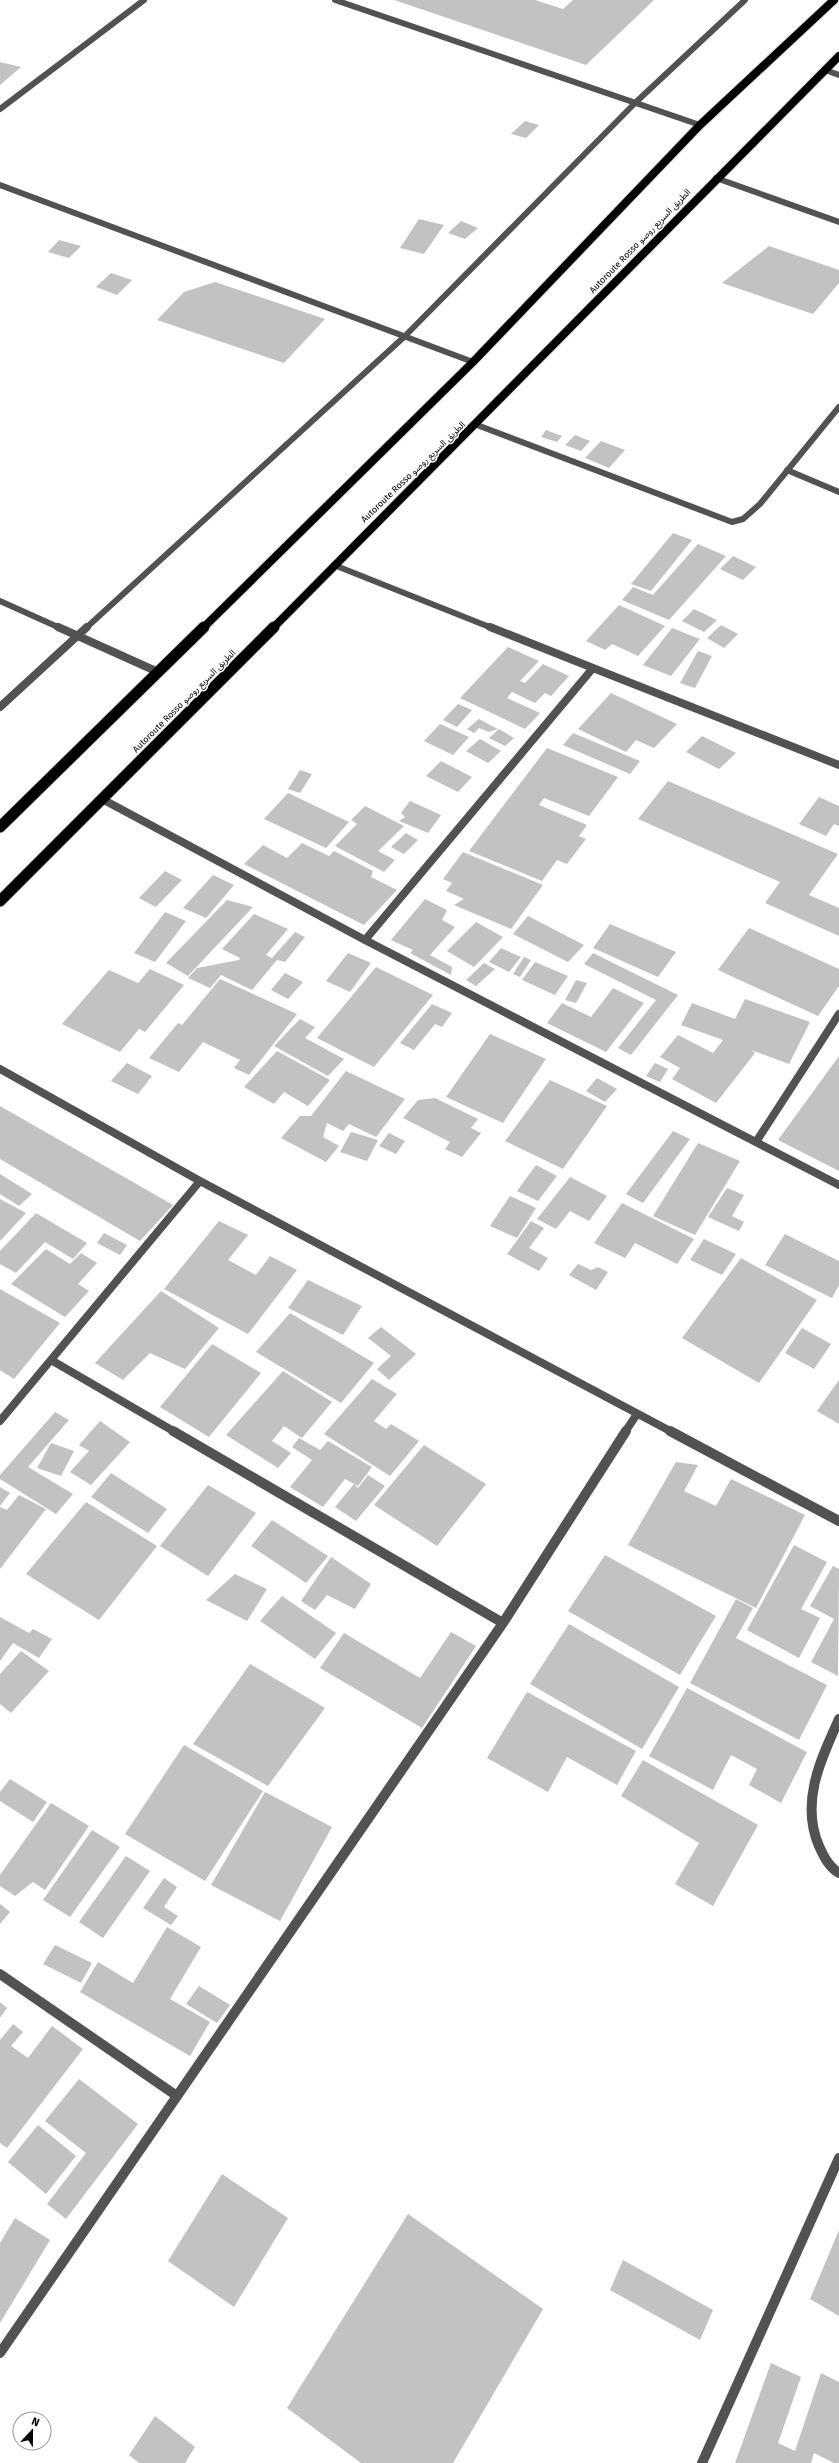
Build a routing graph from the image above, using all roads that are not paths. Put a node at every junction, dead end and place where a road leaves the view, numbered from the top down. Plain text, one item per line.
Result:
1 (144, 0) edge
2 (335, 0) edge
3 (745, 0) edge
4 (834, 0) edge
5 (839, 56) edge
6 (825, 70) junction
7 (839, 75) edge
8 (635, 102) junction
9 (0, 109) edge
10 (700, 125) junction
11 (716, 178) junction
12 (0, 186) edge
13 (839, 222) edge
14 (404, 337) junction
15 (473, 362) junction
16 (839, 407) edge
17 (477, 425) junction
18 (787, 470) junction
19 (839, 492) edge
20 (334, 565) junction
21 (0, 602) edge
22 (78, 636) junction
23 (593, 668) junction
24 (158, 672) junction
25 (0, 707) edge
26 (839, 765) edge
27 (102, 799) junction
28 (0, 827) edge
29 (0, 901) edge
30 (365, 940) junction
31 (839, 1014) edge
32 (0, 1069) edge
33 (756, 1142) junction
34 (200, 1181) junction
35 (839, 1186) edge
36 (51, 1360) junction
37 (637, 1414) junction
38 (0, 1421) edge
39 (839, 1521) edge
40 (503, 1623) junction
41 (839, 1719) edge
42 (839, 1873) edge
43 (0, 1974) edge
44 (177, 2096) junction
45 (839, 2158) edge
46 (0, 2353) edge
47 (702, 2463) edge

1 - 9 street
2 - 8 street
3 - 8 street
4 - 10 highway
5 - 6 highway, Autoroute Rosso الطريق السريع روصو
6 - 7 street
6 - 11 highway, Autoroute Rosso الطريق السريع روصو
8 - 10 street
8 - 14 street
10 - 15 highway
11 - 13 street
11 - 17 highway, Autoroute Rosso الطريق السريع روصو
12 - 14 street
14 - 15 street
14 - 22 street
15 - 24 highway
16 - 18 street
17 - 18 street
17 - 20 highway, Autoroute Rosso الطريق السريع روصو
18 - 19 street
20 - 23 street
20 - 27 highway, Autoroute Rosso الطريق السريع روصو
21 - 22 street
22 - 24 street
22 - 25 street
23 - 26 street
23 - 30 street
24 - 28 highway
27 - 29 highway, Autoroute Rosso الطريق السريع روصو
27 - 30 street
30 - 33 street
31 - 33 street
32 - 34 street
33 - 35 street
34 - 36 street
34 - 37 street
36 - 38 street
36 - 40 street
37 - 39 street
37 - 40 street
40 - 44 street
41 - 42 street
43 - 44 street
44 - 46 street
45 - 47 street

